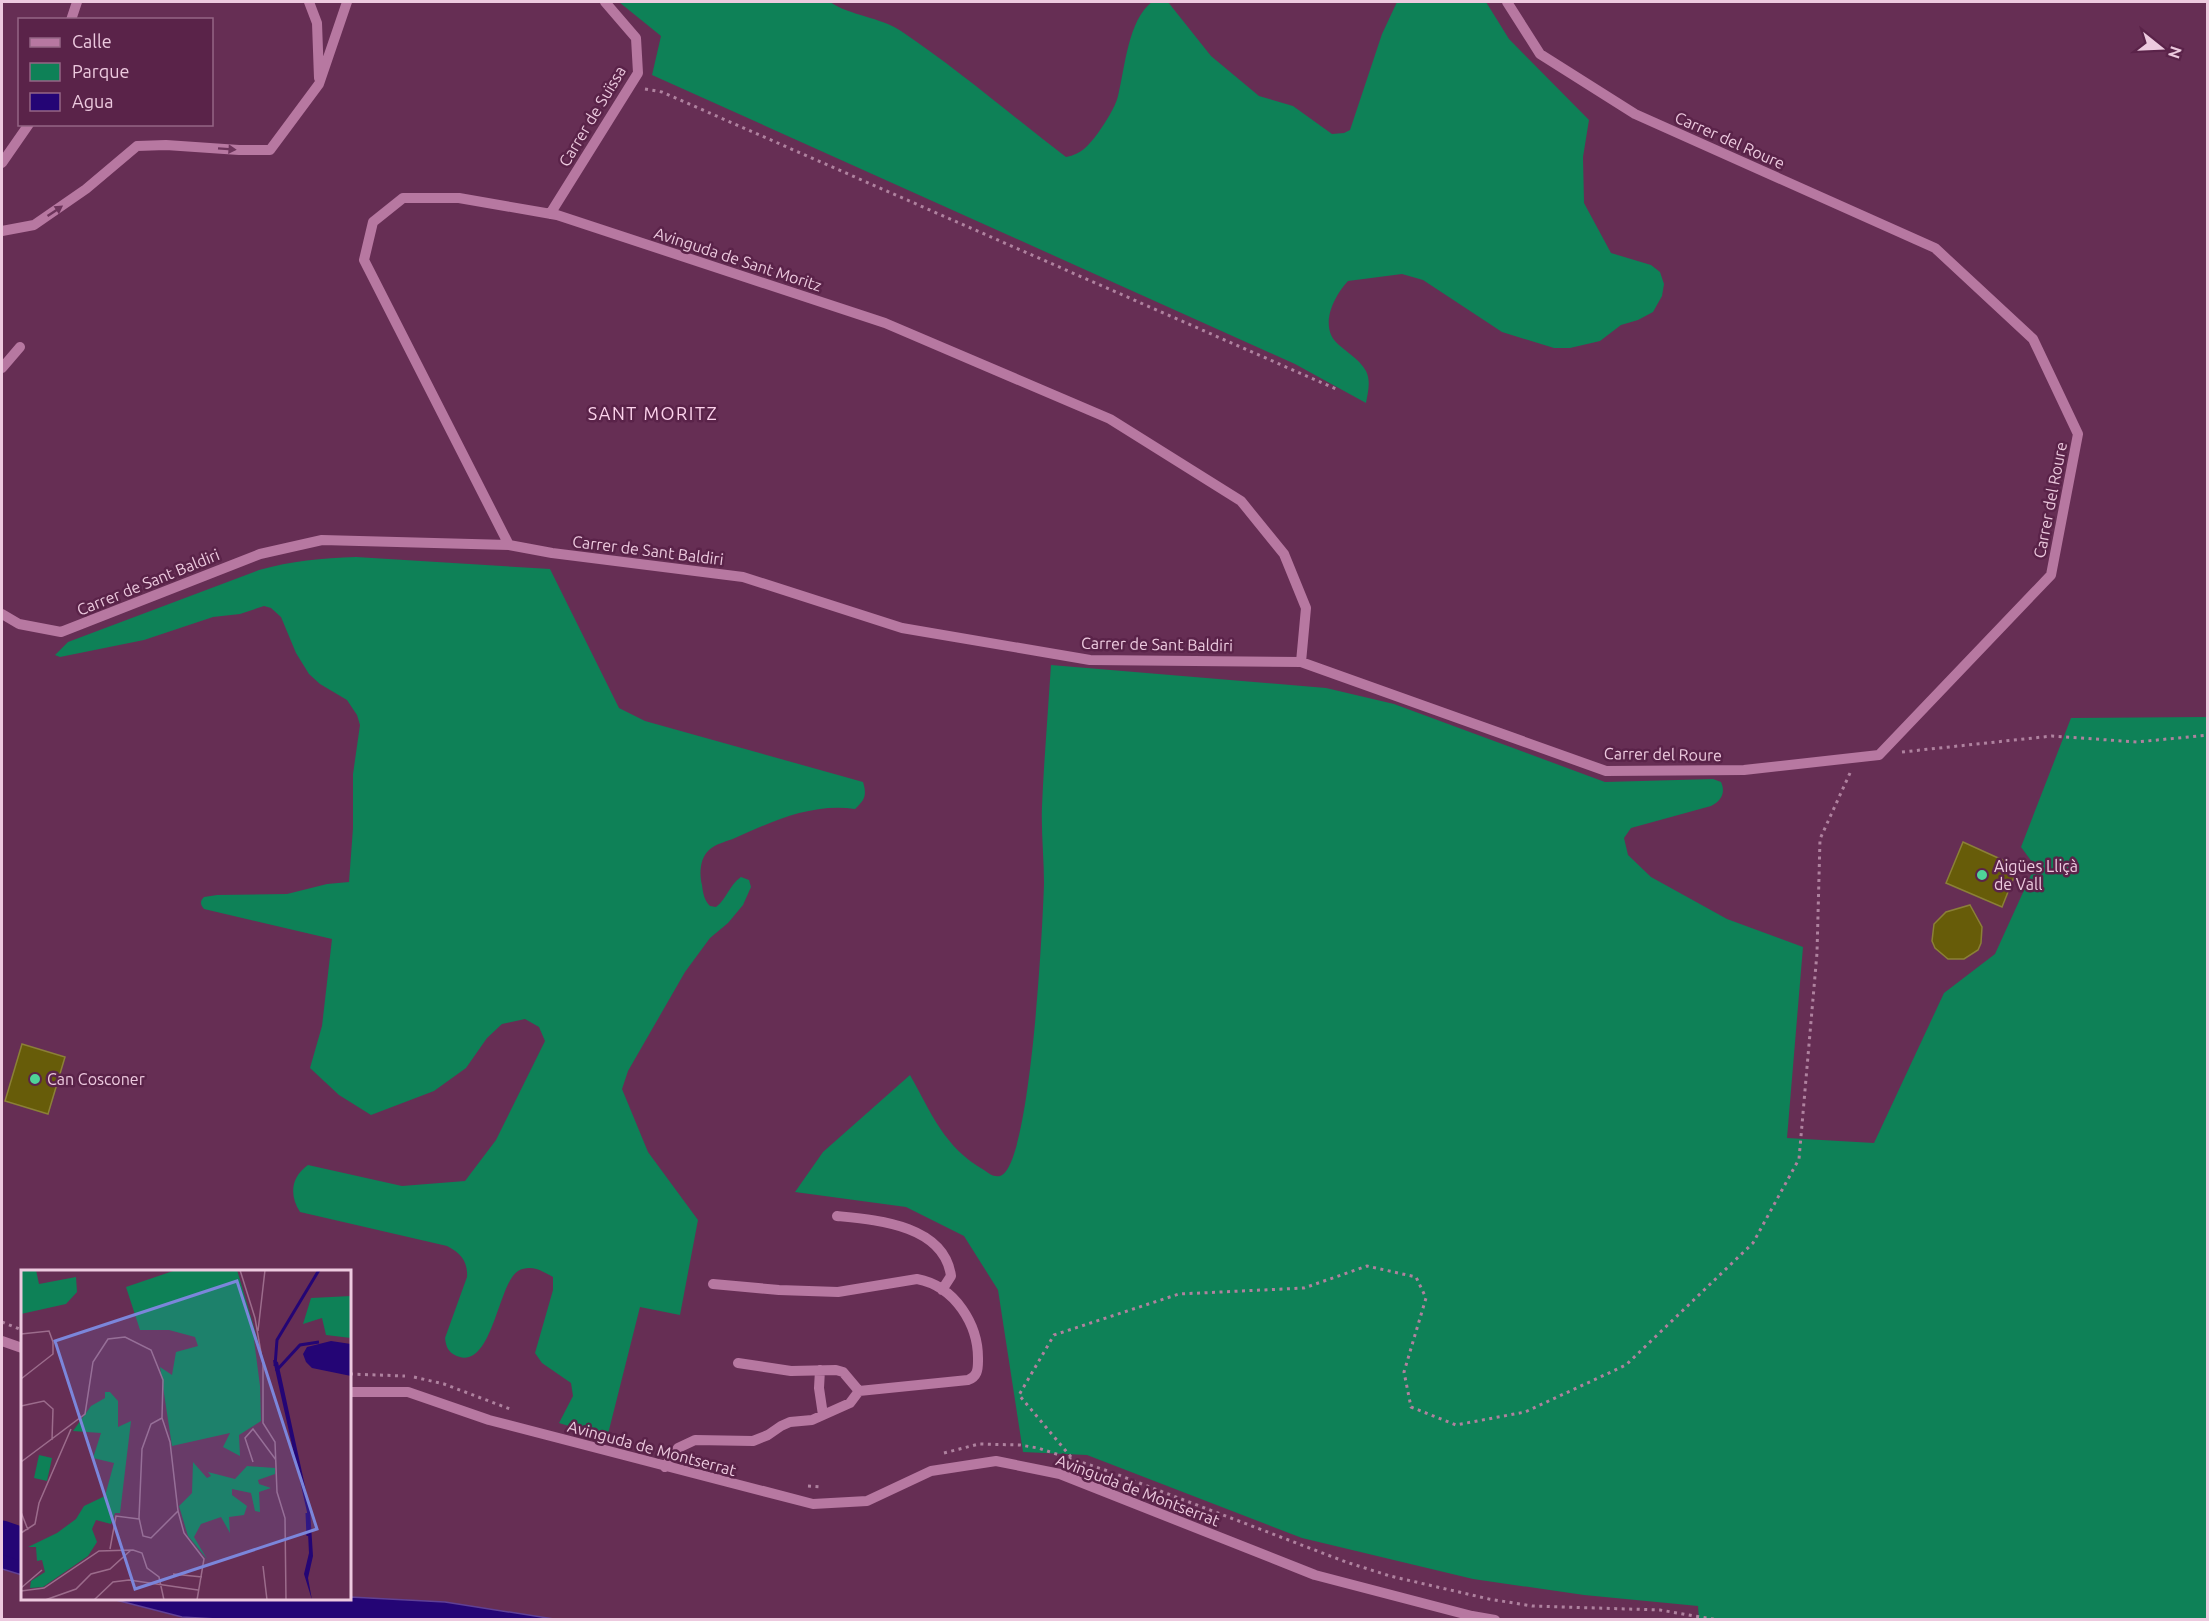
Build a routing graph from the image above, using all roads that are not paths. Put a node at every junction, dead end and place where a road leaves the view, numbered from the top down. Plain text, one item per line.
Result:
1 (77, 2) edge
2 (309, 2) edge
3 (347, 2) edge
4 (605, 2) edge
5 (1507, 2) edge
6 (72, 18) edge
7 (319, 84) junction
8 (28, 126) edge
9 (2, 163) edge
10 (550, 214) junction
11 (2, 231) edge
12 (20, 347) dead end
13 (2, 368) edge
14 (509, 545) junction
15 (2, 614) edge
16 (1301, 662) junction
17 (837, 1216) dead end
18 (713, 1284) dead end
19 (942, 1290) junction
20 (2, 1341) edge
21 (21, 1348) edge
22 (738, 1363) dead end
23 (820, 1370) junction
24 (859, 1391) junction
25 (351, 1392) edge
26 (823, 1415) junction
27 (665, 1467) junction
28 (1495, 1620) edge

1 - 6 street
2 - 7 street
3 - 7 street
4 - 10 street, Carrer de Suïssa
5 - 16 street, Carrer del Roure
11 -> 7 street
8 - 9 street
10 - 14 street, Avinguda de Sant Moritz
10 - 16 street, Avinguda de Sant Moritz
12 - 13 street
14 - 15 street, Carrer de Sant Baldiri
14 - 16 street, Carrer de Sant Baldiri
17 - 19 street
18 - 19 street
19 - 24 street
20 - 21 street
22 - 23 street
23 - 24 street
23 - 26 street
24 - 26 street
25 - 27 street, Avinguda de Montserrat
26 - 27 street
27 - 28 street, Avinguda de Montserrat

